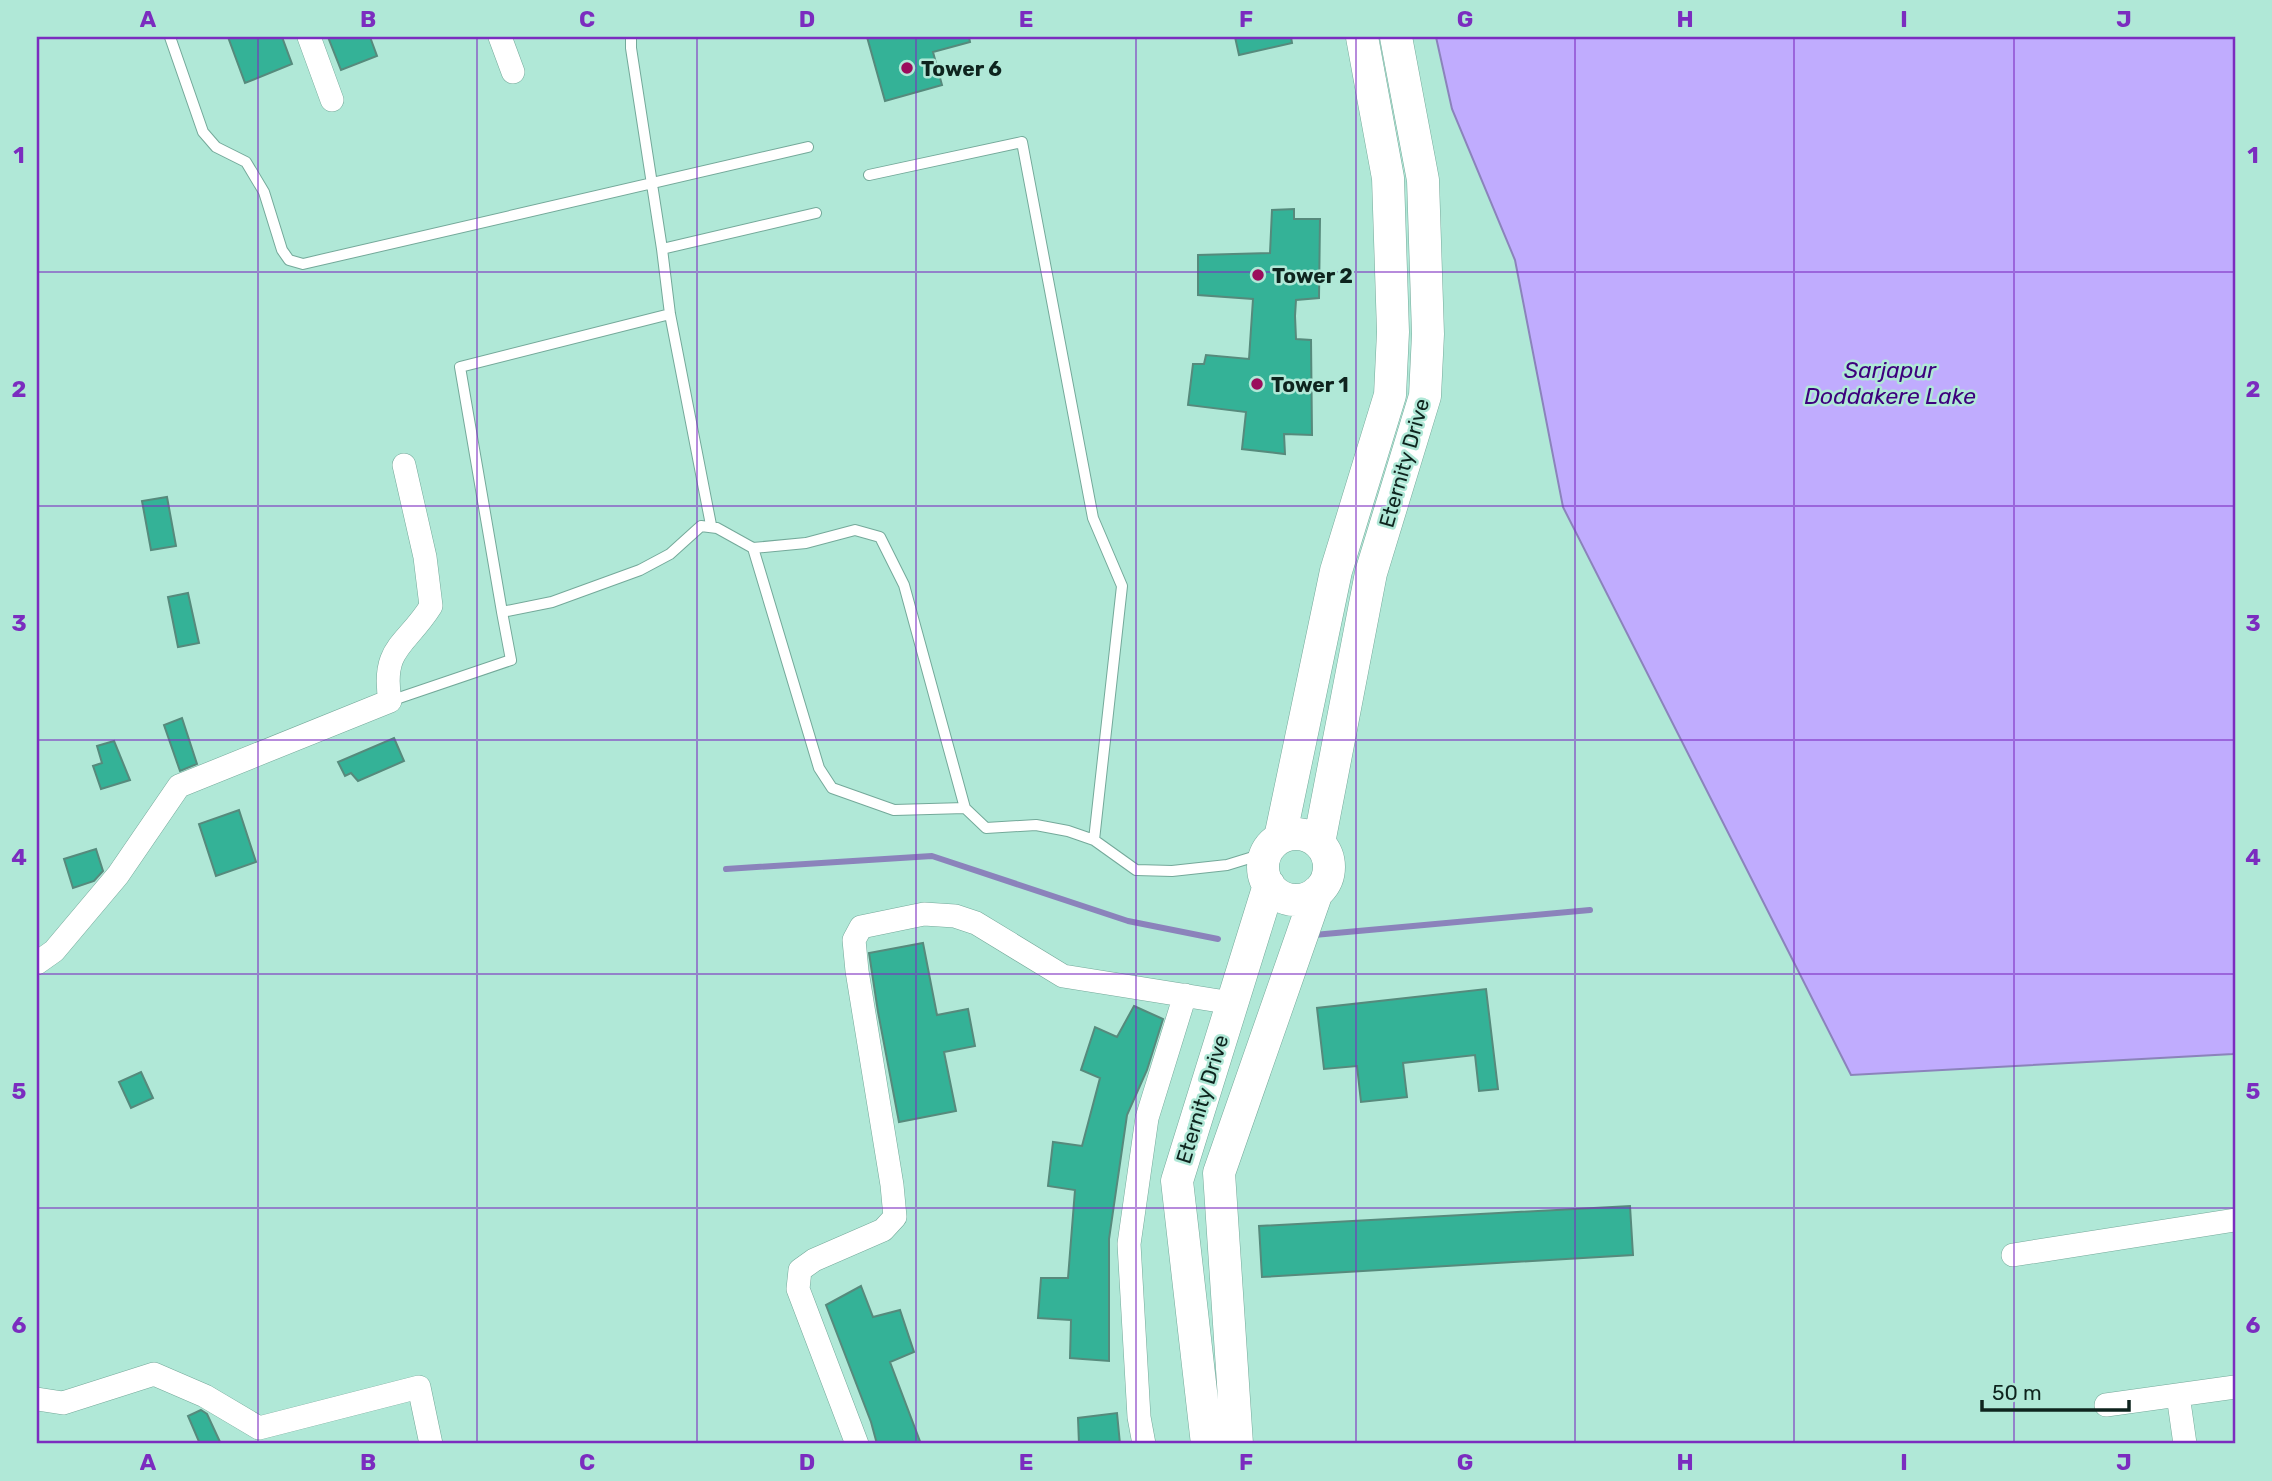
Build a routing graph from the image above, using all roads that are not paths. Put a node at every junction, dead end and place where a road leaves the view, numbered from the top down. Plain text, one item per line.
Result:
1 (170, 37) edge
2 (309, 37) edge
3 (500, 37) edge
4 (631, 37) edge
5 (1362, 37) edge
6 (1396, 37) edge
7 (513, 72) dead end
8 (332, 100) dead end
9 (808, 147) dead end
10 (869, 174) dead end
11 (651, 182) junction
12 (816, 213) dead end
13 (663, 249) junction
14 (670, 314) junction
15 (404, 465) dead end
16 (710, 525) junction
17 (753, 548) junction
18 (502, 612) junction
19 (390, 701) junction
20 (965, 808) junction
21 (1094, 840) junction
22 (1319, 843) junction
23 (1273, 846) junction
24 (1269, 885) junction
25 (1317, 892) junction
26 (37, 963) edge
27 (1185, 995) junction
28 (1232, 1003) junction
29 (2235, 1220) edge
30 (2013, 1255) dead end
31 (1187, 1275) junction
32 (1226, 1279) junction
33 (2235, 1387) edge
34 (2178, 1395) junction
35 (37, 1399) edge
36 (2106, 1405) dead end
37 (431, 1444) edge
38 (857, 1444) edge
39 (1144, 1444) edge
40 (1207, 1444) edge
41 (1237, 1444) edge
42 (2185, 1444) edge

1 - 11 lane
2 - 8 street
3 - 7 street
4 - 11 lane
5 - 23 street, Eternity Drive
6 - 22 street, Eternity Drive
9 - 11 lane
10 - 21 lane
11 - 13 lane
12 - 13 lane
13 - 14 lane
14 - 16 lane
14 - 18 lane
15 - 19 street
16 - 17 lane
16 - 18 lane
17 - 20 lane
17 - 20 lane
18 - 19 lane
19 - 26 street
20 - 21 lane
21 - 23 lane
22 - 23 street
22 - 25 street, Eternity Drive
23 - 24 street, Eternity Drive
24 - 25 street
24 - 28 street, Eternity Drive
25 - 32 street, Eternity Drive
27 - 28 street
27 - 38 street
27 - 39 street
28 - 31 street, Eternity Drive
29 - 30 street
31 - 32 street
31 - 40 street, Eternity Drive
32 - 41 street, Eternity Drive
33 - 34 street
34 - 36 street
34 - 42 street
35 - 37 street

